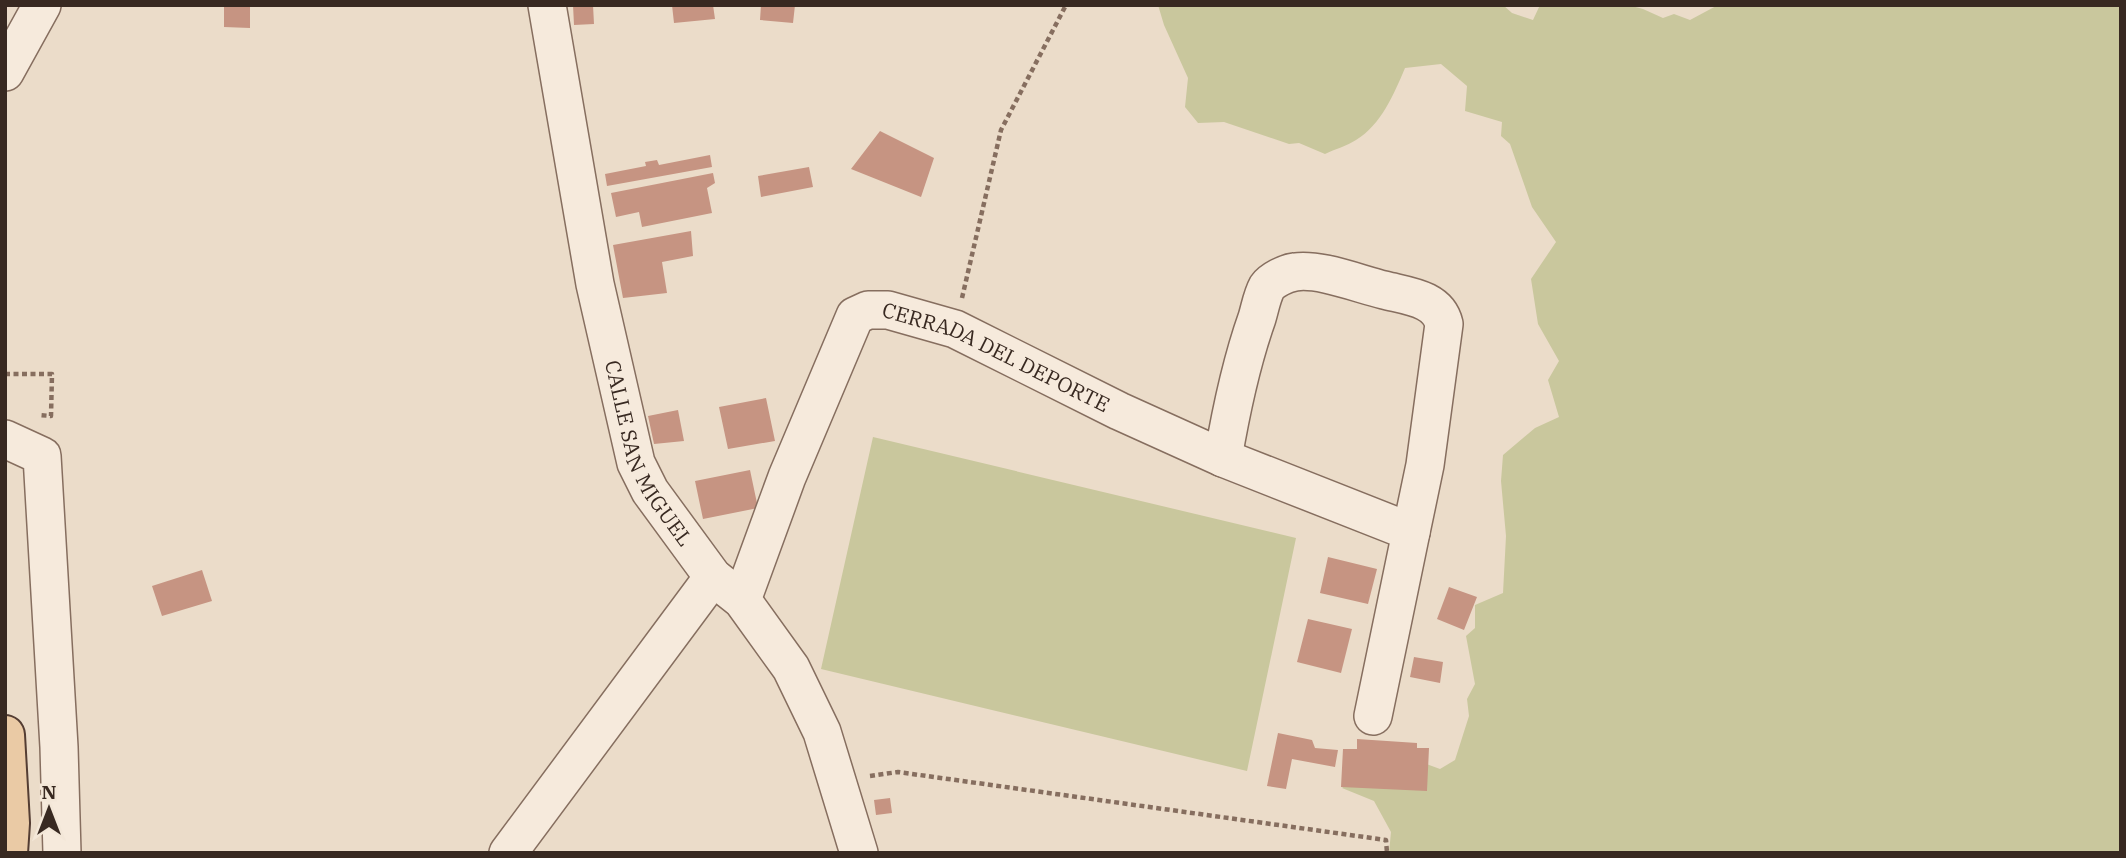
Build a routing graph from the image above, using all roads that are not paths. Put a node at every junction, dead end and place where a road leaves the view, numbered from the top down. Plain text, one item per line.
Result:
1 (14, 5) edge
2 (42, 5) edge
3 (547, 5) edge
4 (13, 57) edge
5 (5, 439) edge
6 (1223, 458) junction
7 (1411, 532) junction
8 (713, 577) junction
9 (742, 600) junction
10 (1373, 716) dead end
11 (5, 735) edge
12 (8, 853) edge
13 (62, 853) edge
14 (508, 853) edge
15 (859, 853) edge

1 - 4 street
2 - 4 street
3 - 8 street, CALLE SAN MIGUEL
5 - 13 street
6 - 7 street, CERRADA DEL DEPORTE
6 - 7 street
6 - 9 street, CERRADA DEL DEPORTE
7 - 10 street
8 - 9 street, CALLE SAN MIGUEL
8 - 14 street
9 - 15 street, CALLE SAN MIGUEL
11 - 12 main road

